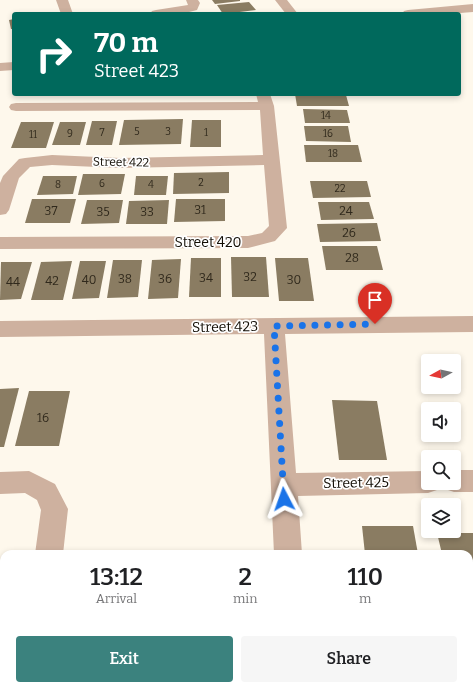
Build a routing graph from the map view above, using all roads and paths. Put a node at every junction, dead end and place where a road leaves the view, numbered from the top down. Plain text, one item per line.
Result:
1 (62, 0) edge
2 (192, 0) edge
3 (281, 0) edge
4 (473, 3) edge
5 (473, 8) edge
6 (443, 10) junction
7 (66, 12) edge
8 (170, 12) edge
9 (290, 12) edge
10 (426, 12) edge
11 (12, 66) edge
12 (0, 67) edge
13 (265, 100) edge
14 (16, 108) dead end
15 (272, 160) junction
16 (0, 210) edge
17 (0, 243) edge
18 (473, 324) edge
19 (274, 326) junction
20 (0, 329) edge
21 (461, 481) edge
22 (473, 481) edge
23 (421, 482) edge
24 (0, 483) edge
25 (283, 485) junction
26 (50, 550) edge
27 (288, 550) edge

1 - 7 street
2 - 8 street
3 - 9 street
4 - 6 street
5 - 6 street
6 - 10 street
11 - 12 street
13 - 14 street
13 - 15 street, Street 420
15 - 16 street, Street 422
15 - 17 street, Street 420
18 - 19 street, Street 423
19 - 20 street, Street 423
19 - 25 street
21 - 22 street
23 - 25 street, Street 425
24 - 26 street
25 - 27 street

